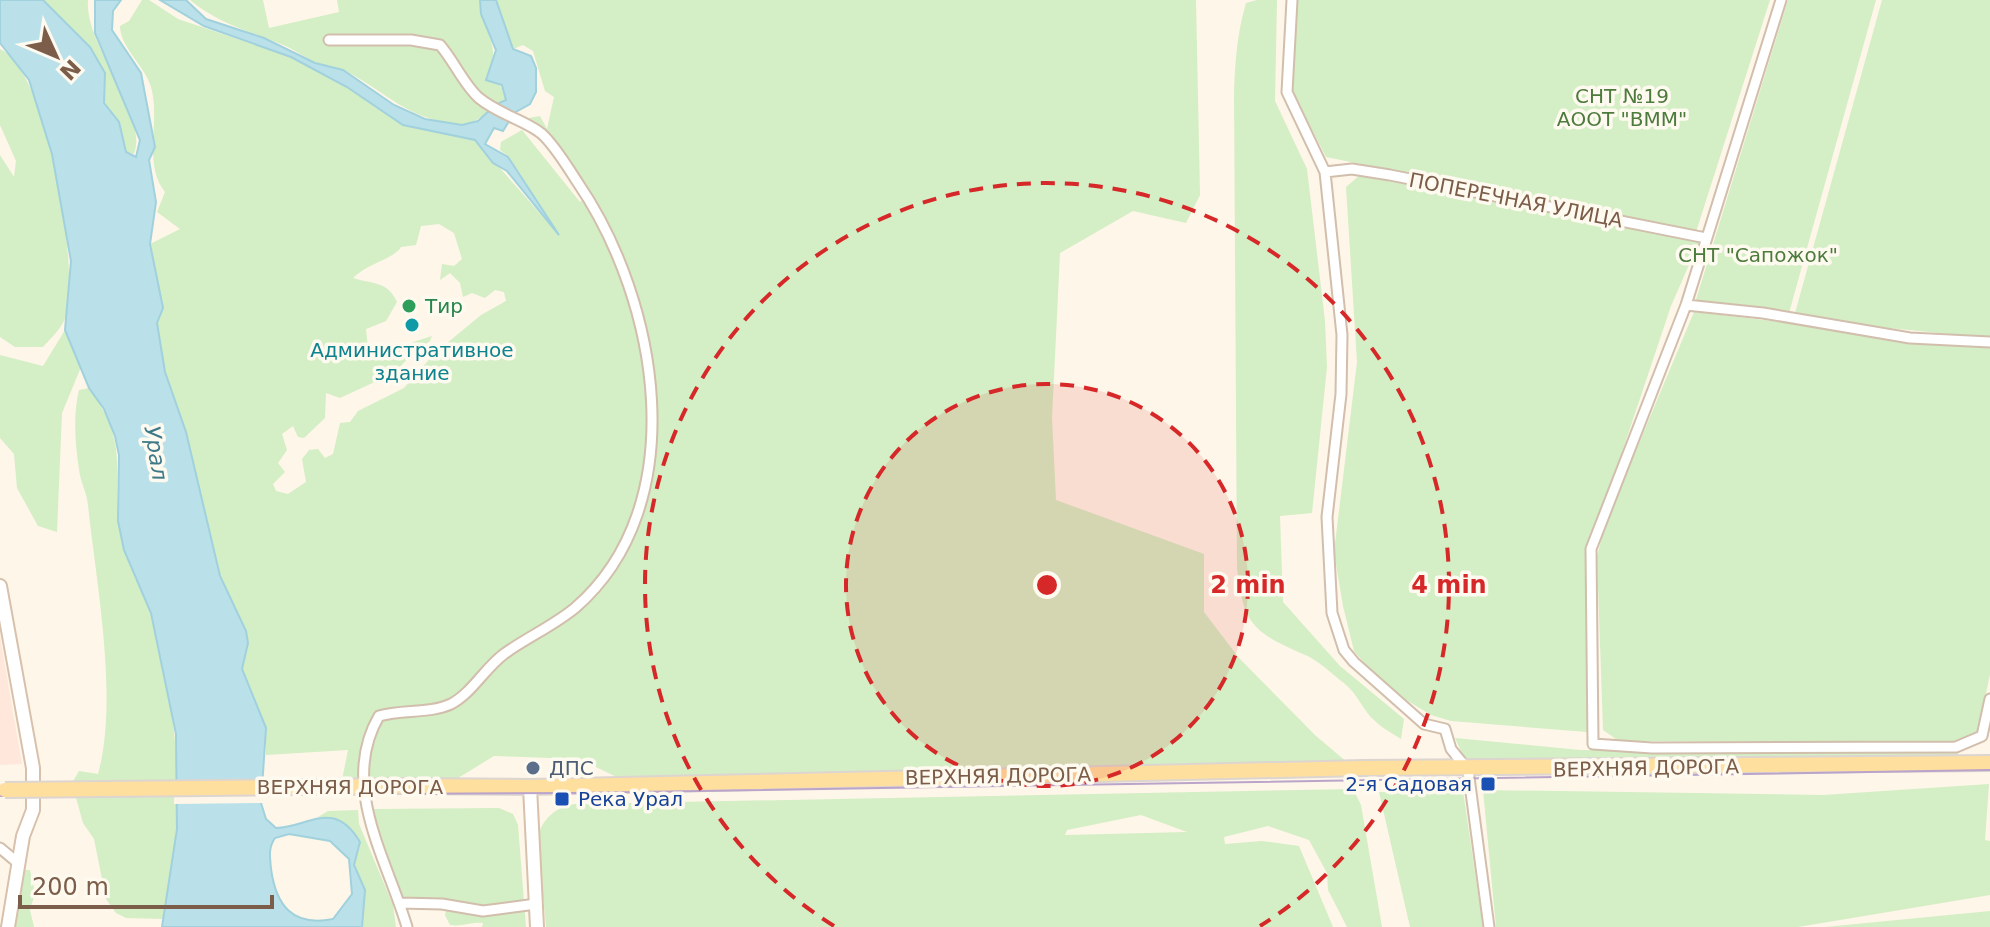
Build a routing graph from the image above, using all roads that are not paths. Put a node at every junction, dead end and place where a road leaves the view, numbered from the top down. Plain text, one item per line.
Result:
1 (1292, 0) edge
2 (1781, 0) edge
3 (329, 40) dead end
4 (1325, 172) junction
5 (1706, 238) junction
6 (1686, 305) junction
7 (1990, 342) edge
8 (0, 586) edge
9 (1990, 699) edge
10 (1990, 763) edge
11 (1468, 770) junction
12 (530, 787) junction
13 (3, 790) edge
14 (0, 848) edge
15 (18, 863) junction
16 (400, 903) junction
17 (536, 904) junction
18 (8, 927) edge
19 (407, 927) edge
20 (537, 927) edge
21 (1489, 927) edge

1 - 4 street
2 - 5 street
3 - 16 street
4 - 5 street, ПОПЕРЕЧНАЯ УЛИЦА
4 - 11 street
5 - 6 street
6 - 7 street
6 - 9 street
8 - 15 main road
10 - 11 main road, ВЕРХНЯЯ ДОРОГА
11 - 12 main road, ВЕРХНЯЯ ДОРОГА
11 - 21 street
12 - 13 main road, ВЕРХНЯЯ ДОРОГА, bridge
12 - 17 main road
14 - 15 street
15 - 18 main road
16 - 17 street
16 - 19 street
17 - 20 main road

